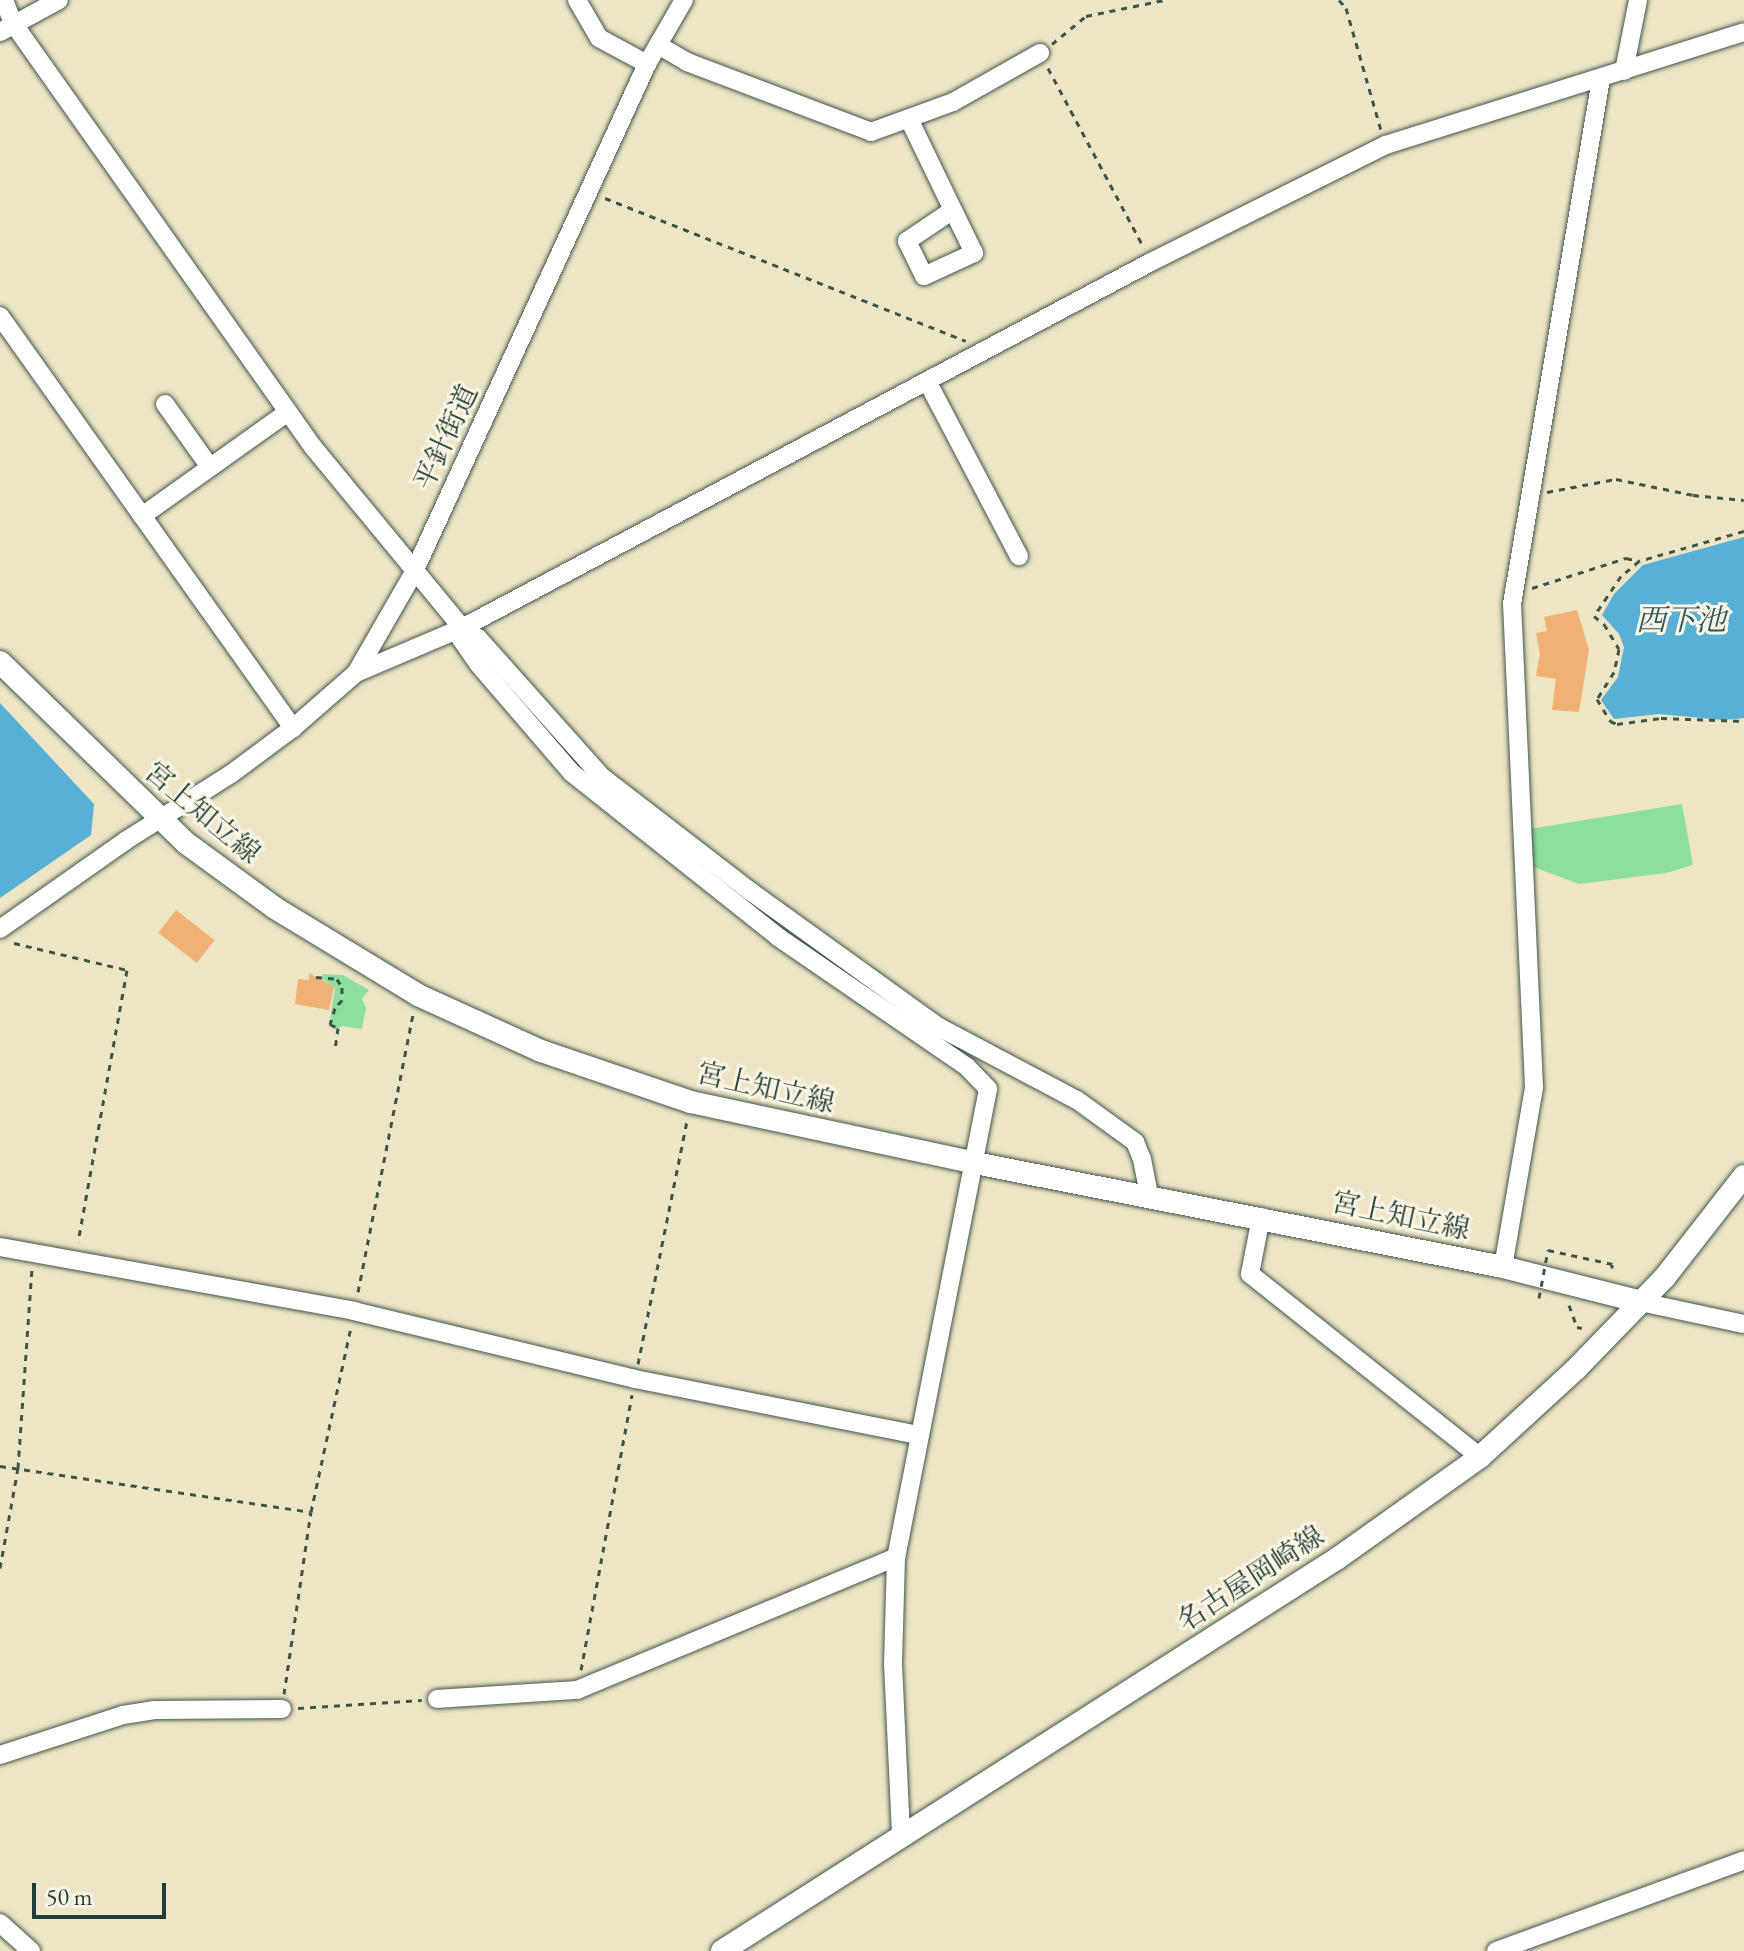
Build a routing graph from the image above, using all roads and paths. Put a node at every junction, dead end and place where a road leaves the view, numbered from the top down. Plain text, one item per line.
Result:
1 (4, 0) edge
2 (59, 0) edge
3 (577, 0) edge
4 (684, 0) edge
5 (1164, 0) edge
6 (1339, 0) edge
7 (1638, 0) edge
8 (6, 28) edge
9 (1744, 32) edge
10 (658, 45) junction
11 (1040, 53) junction
12 (647, 64) junction
13 (1624, 71) junction
14 (1601, 79) junction
15 (909, 119) junction
16 (1386, 145) junction
17 (589, 192) junction
18 (953, 210) dead end
19 (1151, 262) junction
20 (0, 316) edge
21 (988, 349) junction
22 (927, 381) junction
23 (165, 404) dead end
24 (288, 412) junction
25 (210, 467) junction
26 (1532, 495) junction
27 (1744, 500) edge
28 (142, 516) junction
29 (1744, 531) edge
30 (1019, 556) dead end
31 (1639, 561) junction
32 (414, 572) junction
33 (1516, 585) junction
34 (462, 628) junction
35 (0, 662) edge
36 (356, 673) junction
37 (1744, 721) edge
38 (293, 728) junction
39 (160, 819) junction
40 (0, 929) edge
41 (0, 940) edge
42 (329, 971) dead end
43 (316, 977) dead end
44 (326, 977) junction
45 (418, 995) junction
46 (335, 1050) dead end
47 (975, 1163) junction
48 (1744, 1176) edge
49 (1149, 1194) junction
50 (1261, 1217) junction
51 (0, 1247) edge
52 (33, 1254) junction
53 (75, 1261) junction
54 (1503, 1267) junction
55 (1612, 1268) dead end
56 (1539, 1298) dead end
57 (1641, 1302) junction
58 (1569, 1305) dead end
59 (354, 1311) junction
60 (1744, 1324) edge
61 (1582, 1328) dead end
62 (918, 1435) junction
63 (1480, 1457) junction
64 (0, 1466) edge
65 (18, 1468) junction
66 (311, 1512) junction
67 (896, 1557) junction
68 (0, 1568) edge
69 (437, 1699) joint
70 (282, 1709) junction
71 (0, 1755) edge
72 (901, 1835) junction
73 (1744, 1860) edge
74 (2, 1932) edge
75 (31, 1951) edge
76 (722, 1951) edge
77 (1496, 1951) edge

1 - 8 street
2 - 8 street
3 - 12 street
4 - 10 street, 平針街道
5 - 11 path
6 - 16 path
7 - 13 street
8 - 24 street
9 - 13 street
10 - 12 street, 平針街道
10 - 15 street
11 - 15 street
11 - 19 path
12 - 17 street, 平針街道
13 - 14 street
14 - 16 street
14 - 26 street
15 - 18 street
16 - 19 street
17 - 21 path
17 - 32 street, 平針街道
19 - 21 street
20 - 28 street
21 - 22 street
22 - 30 street
22 - 34 street
23 - 25 street
24 - 25 street
24 - 32 street
25 - 28 street
26 - 27 path
26 - 33 street
28 - 38 street
29 - 31 path
31 - 33 path
31 - 37 path
32 - 34 street
32 - 36 street, 平針街道
33 - 54 street
34 - 36 street
34 - 47 street
34 - 49 street
35 - 39 main road, 宮上知立線
36 - 38 street, 平針街道
38 - 39 street, 平針街道
39 - 40 street, 平針街道
39 - 45 main road, 宮上知立線
41 - 53 path
42 - 44 path
43 - 44 path
44 - 46 path
45 - 47 main road, 宮上知立線
45 - 59 path
47 - 49 main road, 宮上知立線
47 - 62 street
48 - 57 main road, 名古屋岡崎線
49 - 50 main road, 宮上知立線
50 - 54 main road, 宮上知立線
50 - 63 street
51 - 52 street
52 - 53 street
52 - 65 path
53 - 59 street
54 - 57 main road, 宮上知立線
55 - 56 path, bridge
57 - 60 street
57 - 63 main road, 名古屋岡崎線
58 - 61 path
59 - 62 street
59 - 66 path
62 - 67 street
63 - 72 main road, 名古屋岡崎線
64 - 65 path
65 - 66 path
65 - 68 path
66 - 70 path
67 - 69 street
67 - 72 street
69 - 70 path
70 - 71 street
72 - 76 main road, 名古屋岡崎線
73 - 77 street
74 - 75 street

